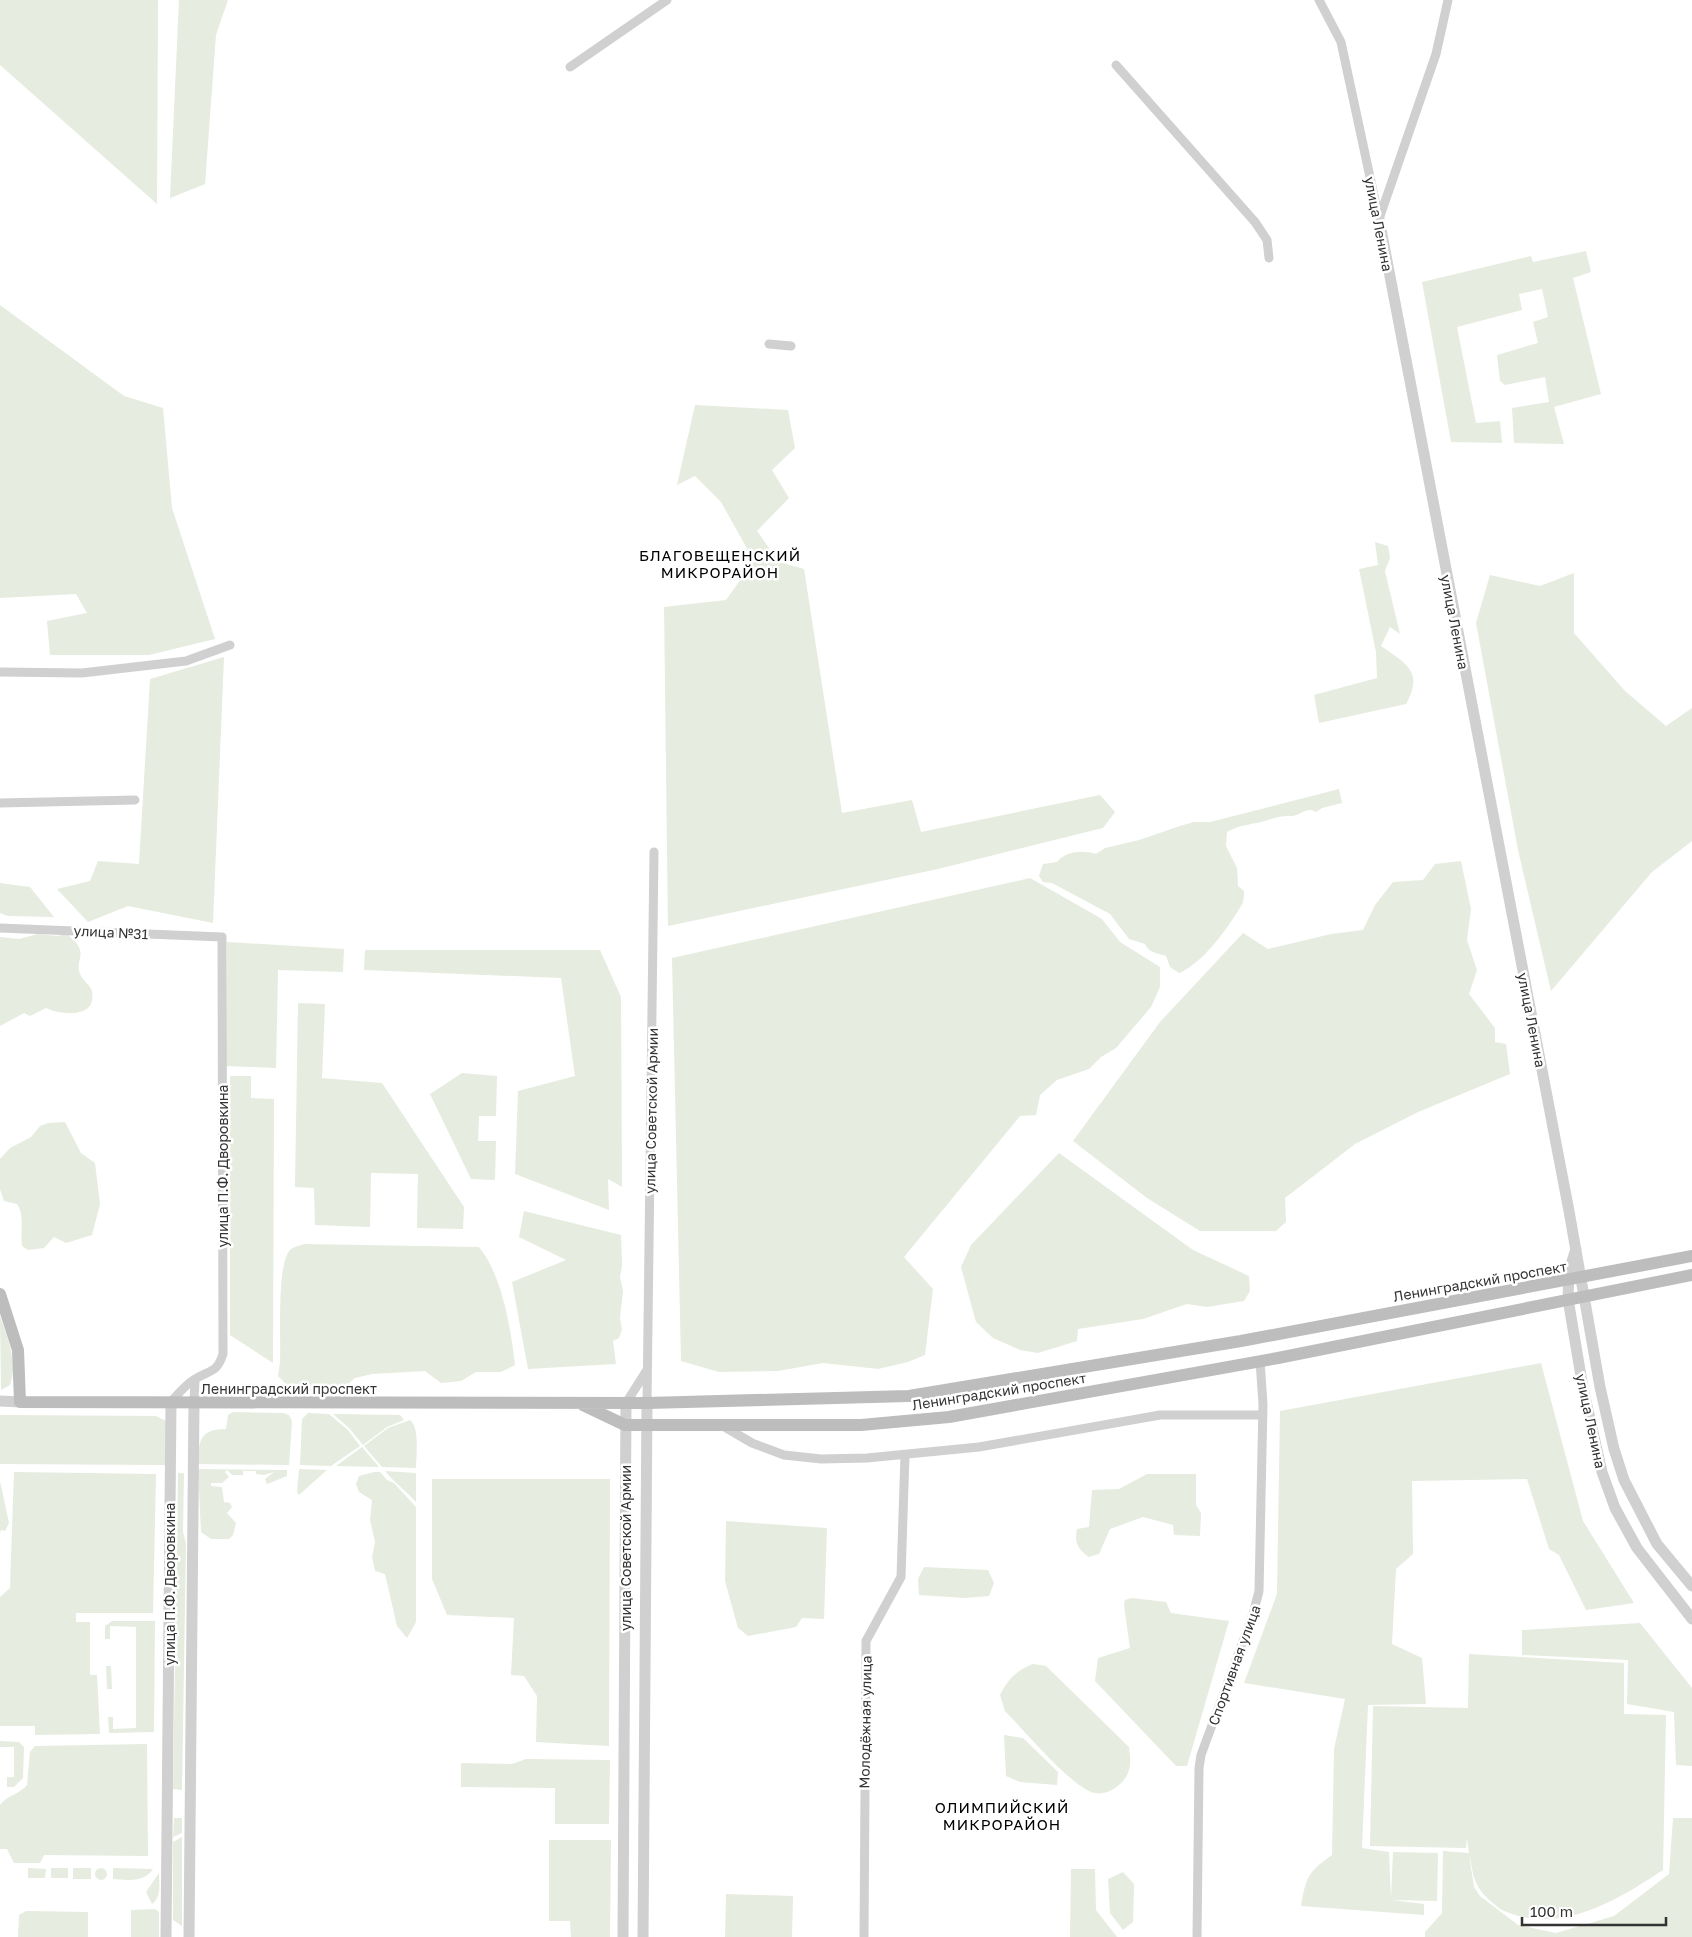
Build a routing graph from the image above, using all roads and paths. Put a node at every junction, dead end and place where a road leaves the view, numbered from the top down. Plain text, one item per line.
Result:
1 (667, 0) edge
2 (1319, 0) edge
3 (1448, 0) edge
4 (1116, 65) dead end
5 (570, 67) dead end
6 (1379, 220) junction
7 (1269, 258) dead end
8 (769, 344) dead end
9 (791, 346) dead end
10 (230, 645) dead end
11 (0, 672) edge
12 (134, 800) dead end
13 (0, 803) edge
14 (654, 852) dead end
15 (0, 928) edge
16 (222, 937) joint
17 (1576, 1249) junction
18 (1692, 1256) edge
19 (1692, 1275) edge
20 (1581, 1278) junction
21 (1567, 1280) junction
22 (0, 1294) edge
23 (1584, 1296) junction
24 (1568, 1300) junction
25 (1273, 1335) junction
26 (1278, 1358) junction
27 (1260, 1361) junction
28 (647, 1370) junction
29 (195, 1380) junction
30 (0, 1402) edge
31 (20, 1402) junction
32 (171, 1402) junction
33 (194, 1402) junction
34 (578, 1403) junction
35 (626, 1403) junction
36 (647, 1404) junction
37 (1263, 1415) junction
38 (625, 1424) junction
39 (646, 1425) junction
40 (720, 1425) junction
41 (905, 1456) junction
42 (1658, 1544) junction
43 (1642, 1555) junction
44 (1692, 1586) edge
45 (1692, 1619) edge
46 (624, 1732) junction
47 (646, 1732) junction
48 (168, 1798) junction
49 (190, 1799) junction
50 (166, 1937) edge
51 (189, 1937) edge
52 (624, 1937) edge
53 (643, 1937) edge
54 (864, 1937) edge
55 (1197, 1937) edge

1 - 5 street
2 - 6 street, улица Ленина
3 - 6 street
4 - 7 street
6 - 17 street, улица Ленина
8 - 9 street
10 - 11 street
12 - 13 street
14 - 28 street, улица Советской Армии
15 - 16 street, улица №31
16 - 29 street, улица П.Ф. Дворовкина
17 - 20 street, улица Ленина
17 - 21 street, улица Ленина
18 - 20 main road, Ленинградский проспект
19 - 23 main road, Ленинградский проспект
20 - 21 main road, Ленинградский проспект
20 - 23 street, улица Ленина
21 - 24 street, улица Ленина
21 - 25 main road, Ленинградский проспект
22 - 31 main road
23 - 24 main road, Ленинградский проспект
23 - 42 street, улица Ленина
24 - 26 main road, Ленинградский проспект
24 - 43 street, улица Ленина
25 - 26 main road
25 - 36 main road, Ленинградский проспект
26 - 27 main road, Ленинградский проспект
27 - 37 street, Спортивная улица
27 - 40 main road, Ленинградский проспект
28 - 35 street, улица Советской Армии
28 - 36 street, улица Советской Армии
29 - 32 street, улица П.Ф. Дворовкина
29 - 33 street, улица П.Ф. Дворовкина
30 - 31 street, Ленинградский проспект
31 - 32 main road, Ленинградский проспект
32 - 33 main road, Ленинградский проспект
32 - 48 street, улица П.Ф. Дворовкина
33 - 34 main road, Ленинградский проспект
33 - 49 street, улица П.Ф. Дворовкина
34 - 35 main road, Ленинградский проспект
34 - 38 main road, Ленинградский проспект
35 - 36 main road, Ленинградский проспект
35 - 38 street, улица Советской Армии
36 - 39 street, улица Советской Армии
37 - 41 street
37 - 55 street, Спортивная улица
38 - 39 main road, Ленинградский проспект
38 - 46 street, улица Советской Армии
39 - 40 main road, Ленинградский проспект
39 - 47 street, улица Советской Армии
40 - 41 street
41 - 54 street, Молодёжная улица
42 - 43 street
42 - 44 street, улица Ленина
43 - 45 street, улица Ленина
46 - 47 street
46 - 52 street, улица Советской Армии
47 - 53 street, улица Советской Армии
48 - 49 street
48 - 50 street, улица П.Ф. Дворовкина
49 - 51 street, улица П.Ф. Дворовкина

